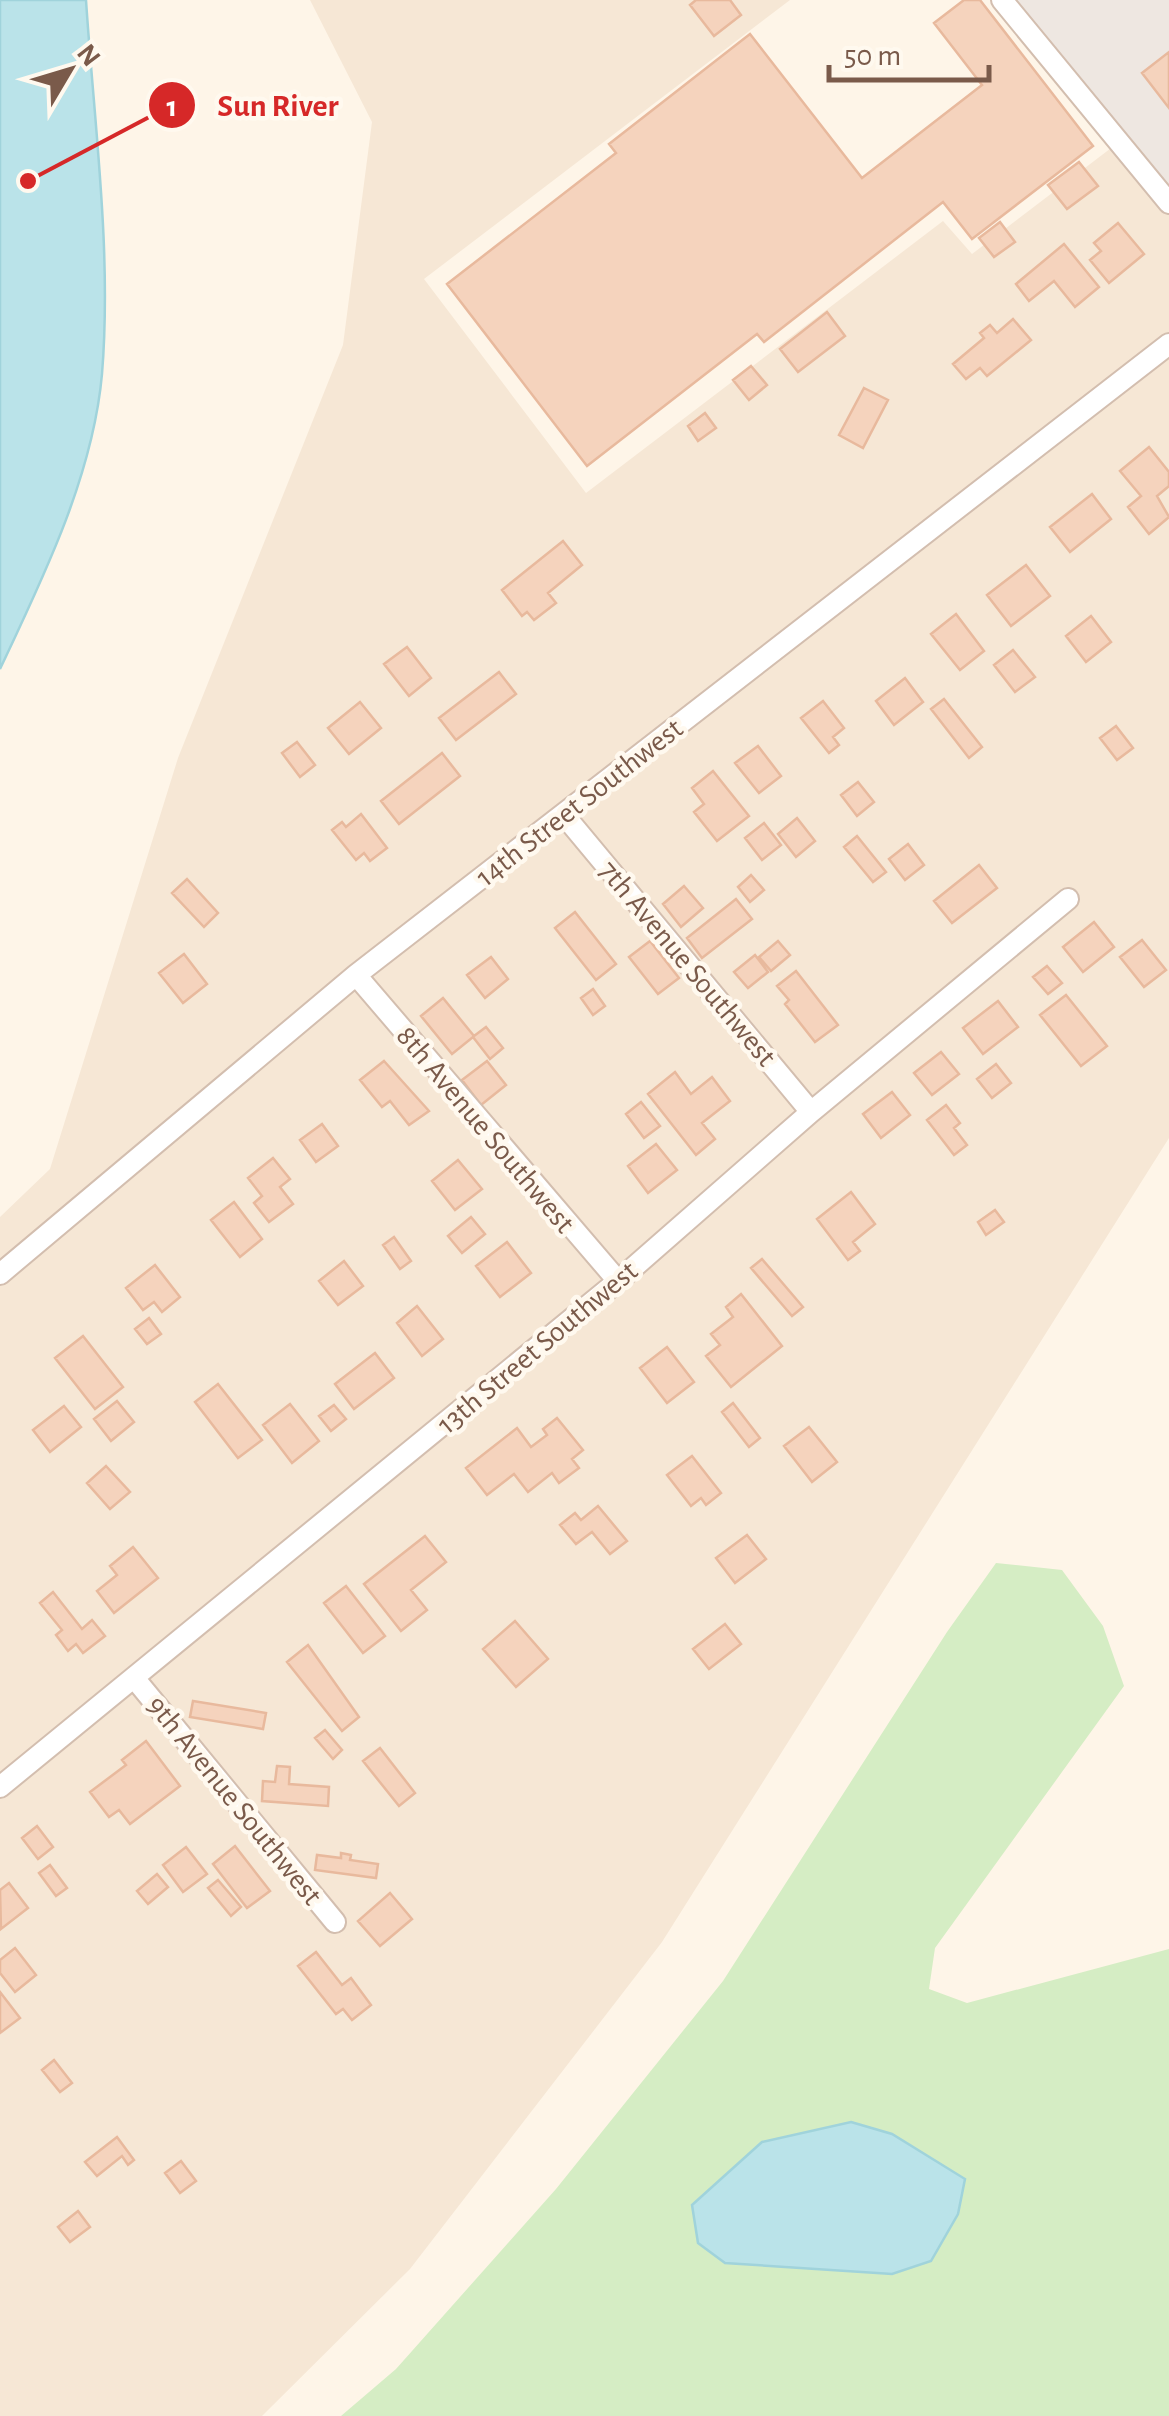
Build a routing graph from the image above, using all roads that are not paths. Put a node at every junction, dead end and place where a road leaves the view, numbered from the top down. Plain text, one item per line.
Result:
1 (1002, 0) edge
2 (1169, 203) edge
3 (1169, 344) edge
4 (564, 815) junction
5 (1068, 899) dead end
6 (356, 975) junction
7 (812, 1112) junction
8 (0, 1274) edge
9 (618, 1281) junction
10 (136, 1678) junction
11 (0, 1788) edge
12 (335, 1922) dead end

1 - 2 street
3 - 4 street, 14th Street Southwest
4 - 6 street, 14th Street Southwest
4 - 7 street, 7th Avenue Southwest
5 - 7 street, 13th Street Southwest
6 - 8 street, 14th Street Southwest
6 - 9 street, 8th Avenue Southwest
7 - 9 street, 13th Street Southwest
9 - 10 street, 13th Street Southwest
10 - 11 street, 13th Street Southwest
10 - 12 street, 9th Avenue Southwest

